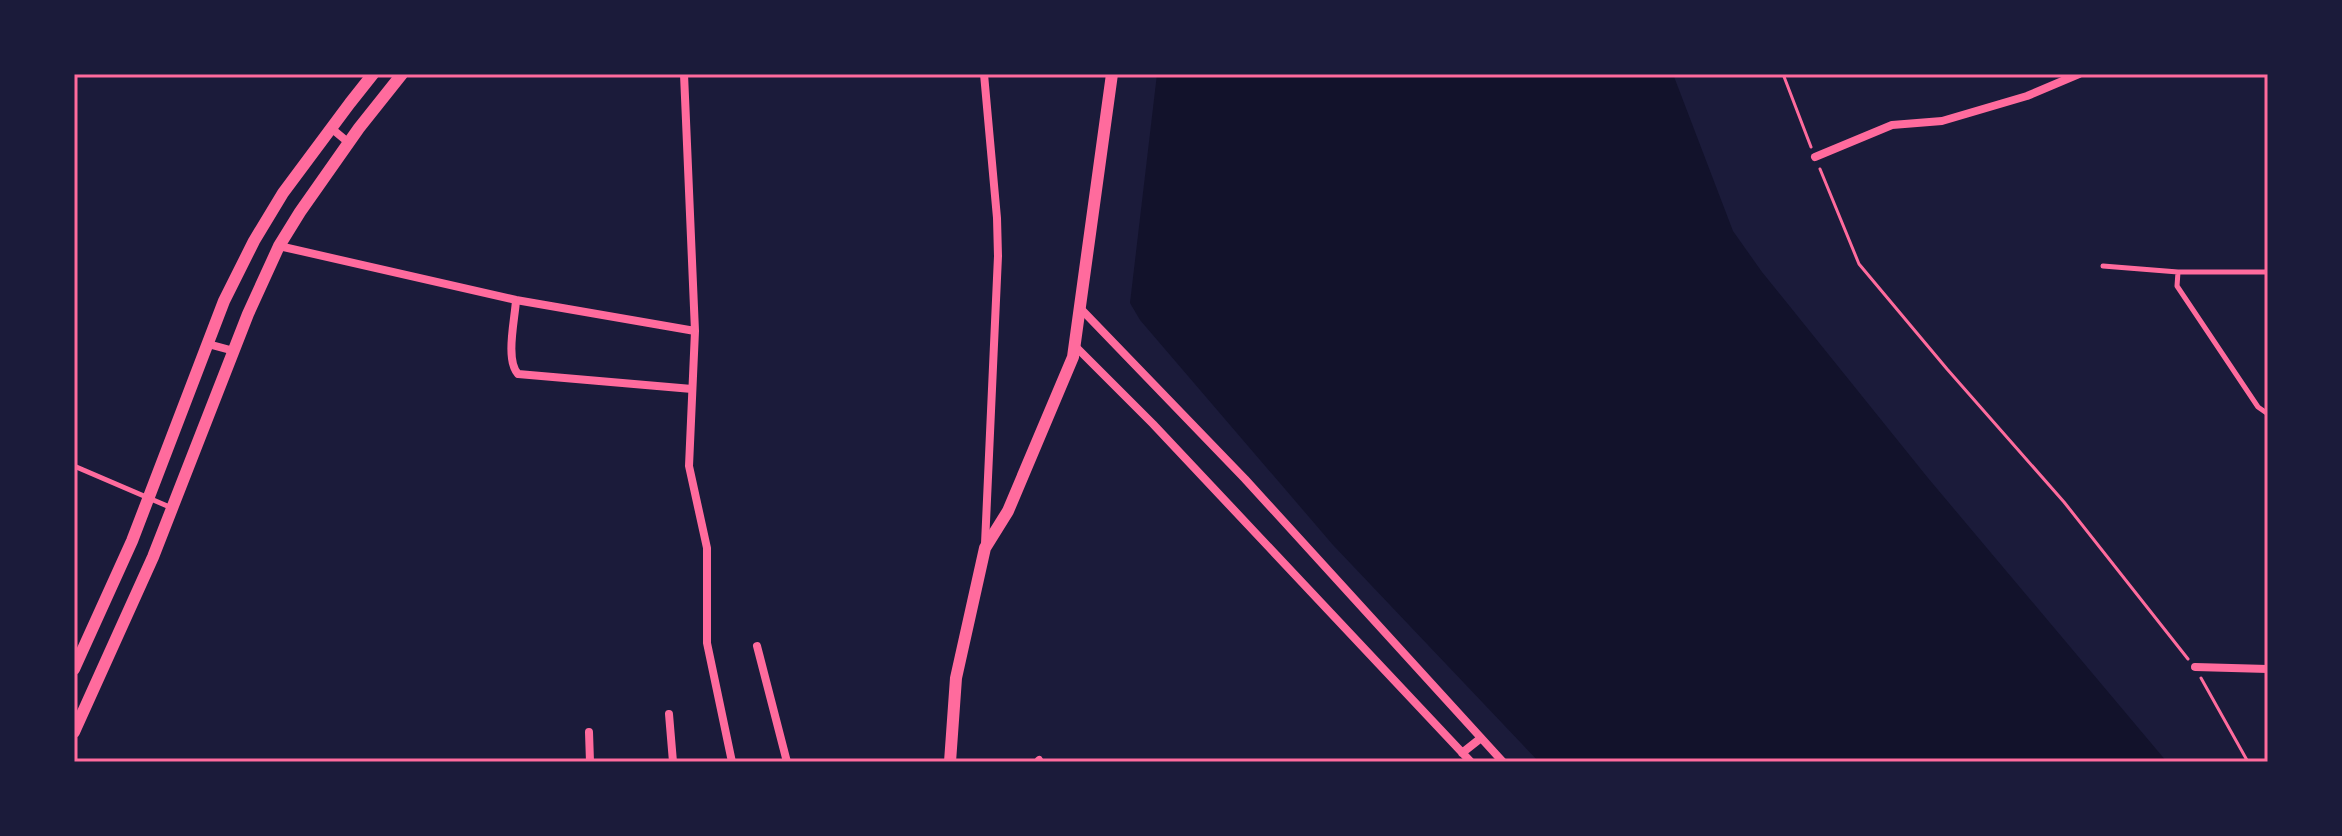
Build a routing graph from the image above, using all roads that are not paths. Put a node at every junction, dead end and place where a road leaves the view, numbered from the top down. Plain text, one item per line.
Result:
1 (373, 74) edge
2 (402, 74) edge
3 (684, 74) edge
4 (984, 74) edge
5 (1112, 74) edge
6 (2079, 74) edge
7 (331, 128) junction
8 (349, 143) junction
9 (1815, 157) road end
10 (279, 246) junction
11 (2103, 266) dead end
12 (2178, 272) junction
13 (2268, 272) edge
14 (516, 300) junction
15 (1081, 309) junction
16 (695, 331) junction
17 (208, 344) junction
18 (1075, 346) junction
19 (234, 351) junction
20 (692, 389) junction
21 (2268, 414) edge
22 (74, 466) edge
23 (148, 498) junction
24 (172, 508) junction
25 (985, 548) junction
26 (757, 646) dead end
27 (2195, 667) road end
28 (74, 669) edge
29 (2268, 669) edge
30 (669, 714) dead end
31 (74, 732) edge
32 (589, 732) dead end
33 (1481, 738) junction
34 (1462, 753) junction
35 (590, 762) edge
36 (673, 762) edge
37 (732, 762) edge
38 (787, 762) edge
39 (950, 762) edge
40 (1471, 762) edge
41 (1503, 762) edge

1 - 7 street
2 - 8 street
3 - 16 street
4 - 25 street
5 - 15 street
6 - 9 street
7 - 8 street
7 - 17 street
8 - 10 street
10 - 14 street
10 - 19 street
11 - 12 lane
12 - 13 lane
12 - 21 lane
14 - 16 street
14 - 20 street
15 - 18 street
15 - 33 street
16 - 20 street
17 - 19 street
17 - 23 street
18 - 25 street
18 - 34 street
19 - 24 street
20 - 37 street
22 - 23 lane
23 - 24 lane
23 - 28 street
24 - 31 street
25 - 39 street
26 - 38 street
27 - 29 street
30 - 36 street
32 - 35 street
33 - 34 street
33 - 41 street
34 - 40 street

